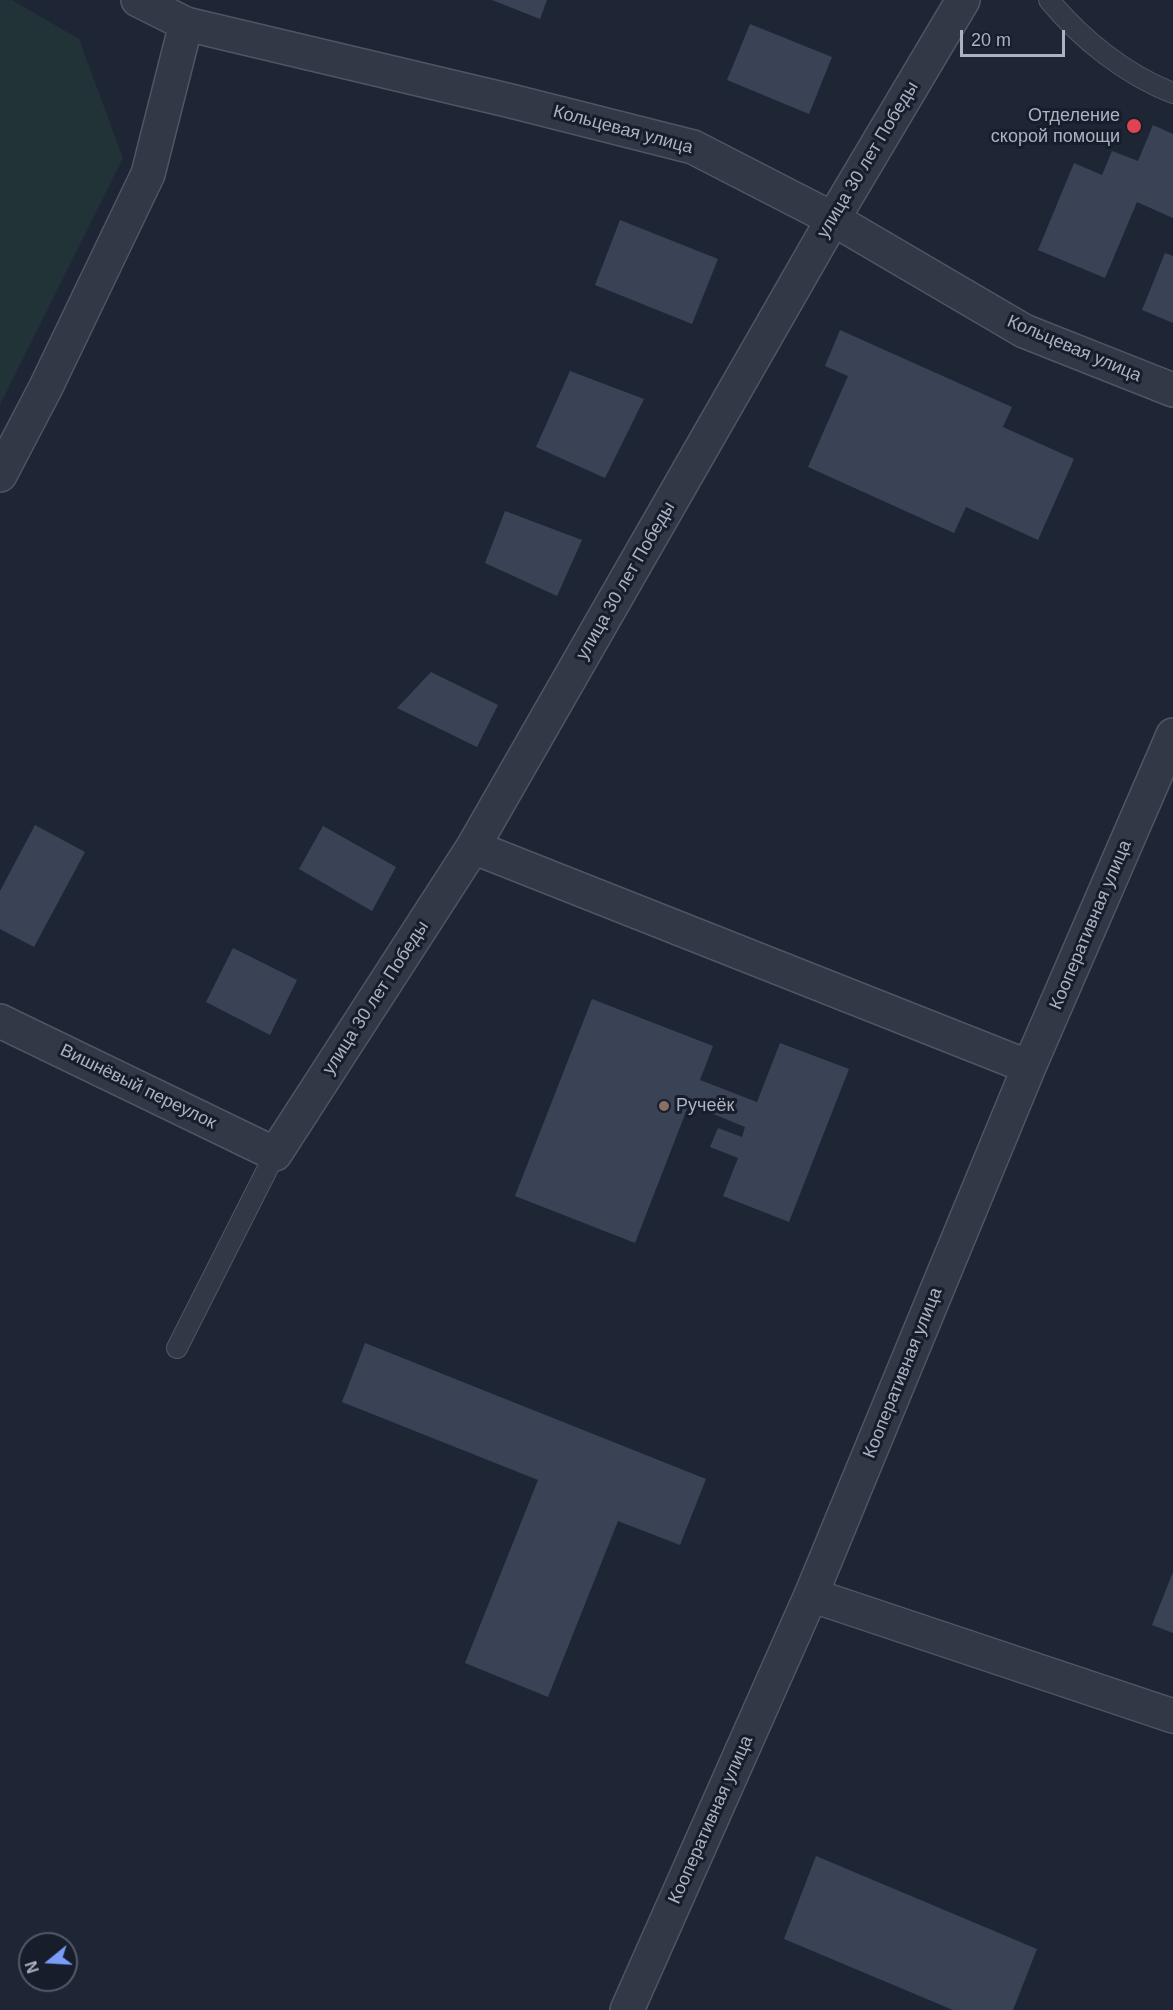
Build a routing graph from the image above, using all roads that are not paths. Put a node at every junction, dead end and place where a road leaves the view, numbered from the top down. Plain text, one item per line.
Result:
1 (138, 0) edge
2 (963, 0) edge
3 (1049, 0) edge
4 (186, 24) junction
5 (1173, 93) edge
6 (833, 219) junction
7 (1173, 390) edge
8 (0, 476) edge
9 (1173, 735) edge
10 (473, 847) junction
11 (0, 1021) edge
12 (1029, 1067) junction
13 (275, 1154) junction
14 (177, 1348) dead end
15 (811, 1595) junction
16 (1173, 1716) edge
17 (627, 2010) edge

1 - 4 street, Кольцевая улица
2 - 6 street, улица 30 лет Победы
3 - 5 lane
4 - 6 street, Кольцевая улица
4 - 8 street
6 - 7 street, Кольцевая улица
6 - 10 street, улица 30 лет Победы
9 - 12 street, Кооперативная улица
10 - 12 street
10 - 13 street, улица 30 лет Победы
11 - 13 street, Вишнёвый переулок
12 - 15 street, Кооперативная улица
13 - 14 lane
15 - 16 street
15 - 17 street, Кооперативная улица

